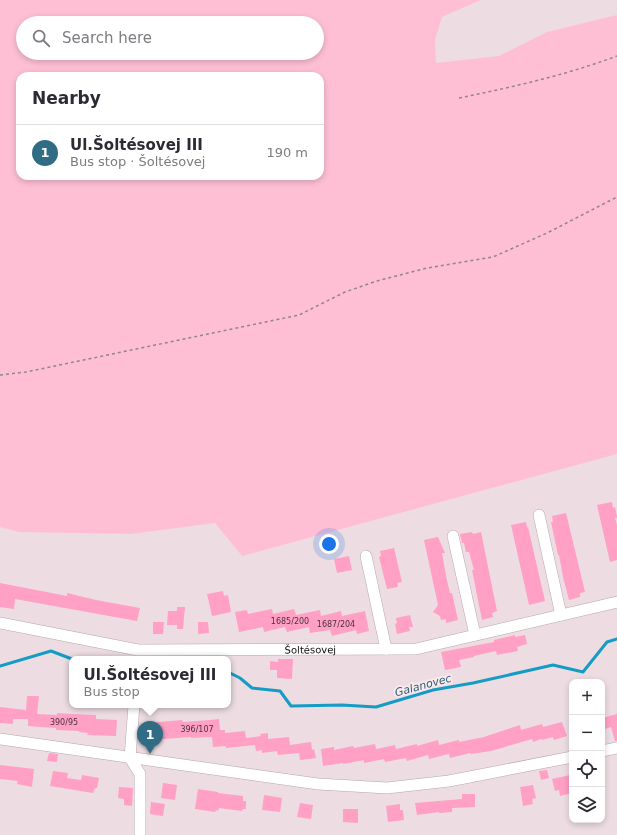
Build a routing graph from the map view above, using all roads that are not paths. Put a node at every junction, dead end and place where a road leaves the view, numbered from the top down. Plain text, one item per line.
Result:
1 (539, 515) dead end
2 (453, 536) dead end
3 (366, 556) dead end
4 (617, 602) edge
5 (561, 615) junction
6 (0, 623) edge
7 (475, 635) junction
8 (386, 649) junction
9 (138, 654) edge
10 (134, 708) edge
11 (0, 739) edge
12 (617, 748) edge
13 (605, 750) edge
14 (130, 758) junction
15 (569, 758) edge
16 (140, 835) edge

1 - 5 street
2 - 7 street
3 - 8 street
4 - 5 street, Šoltésovej
5 - 7 street, Šoltésovej
6 - 9 street, Šoltésovej
7 - 8 street, Šoltésovej
8 - 9 street, Šoltésovej
10 - 14 street
11 - 14 street
12 - 13 street
14 - 15 street
14 - 16 street

